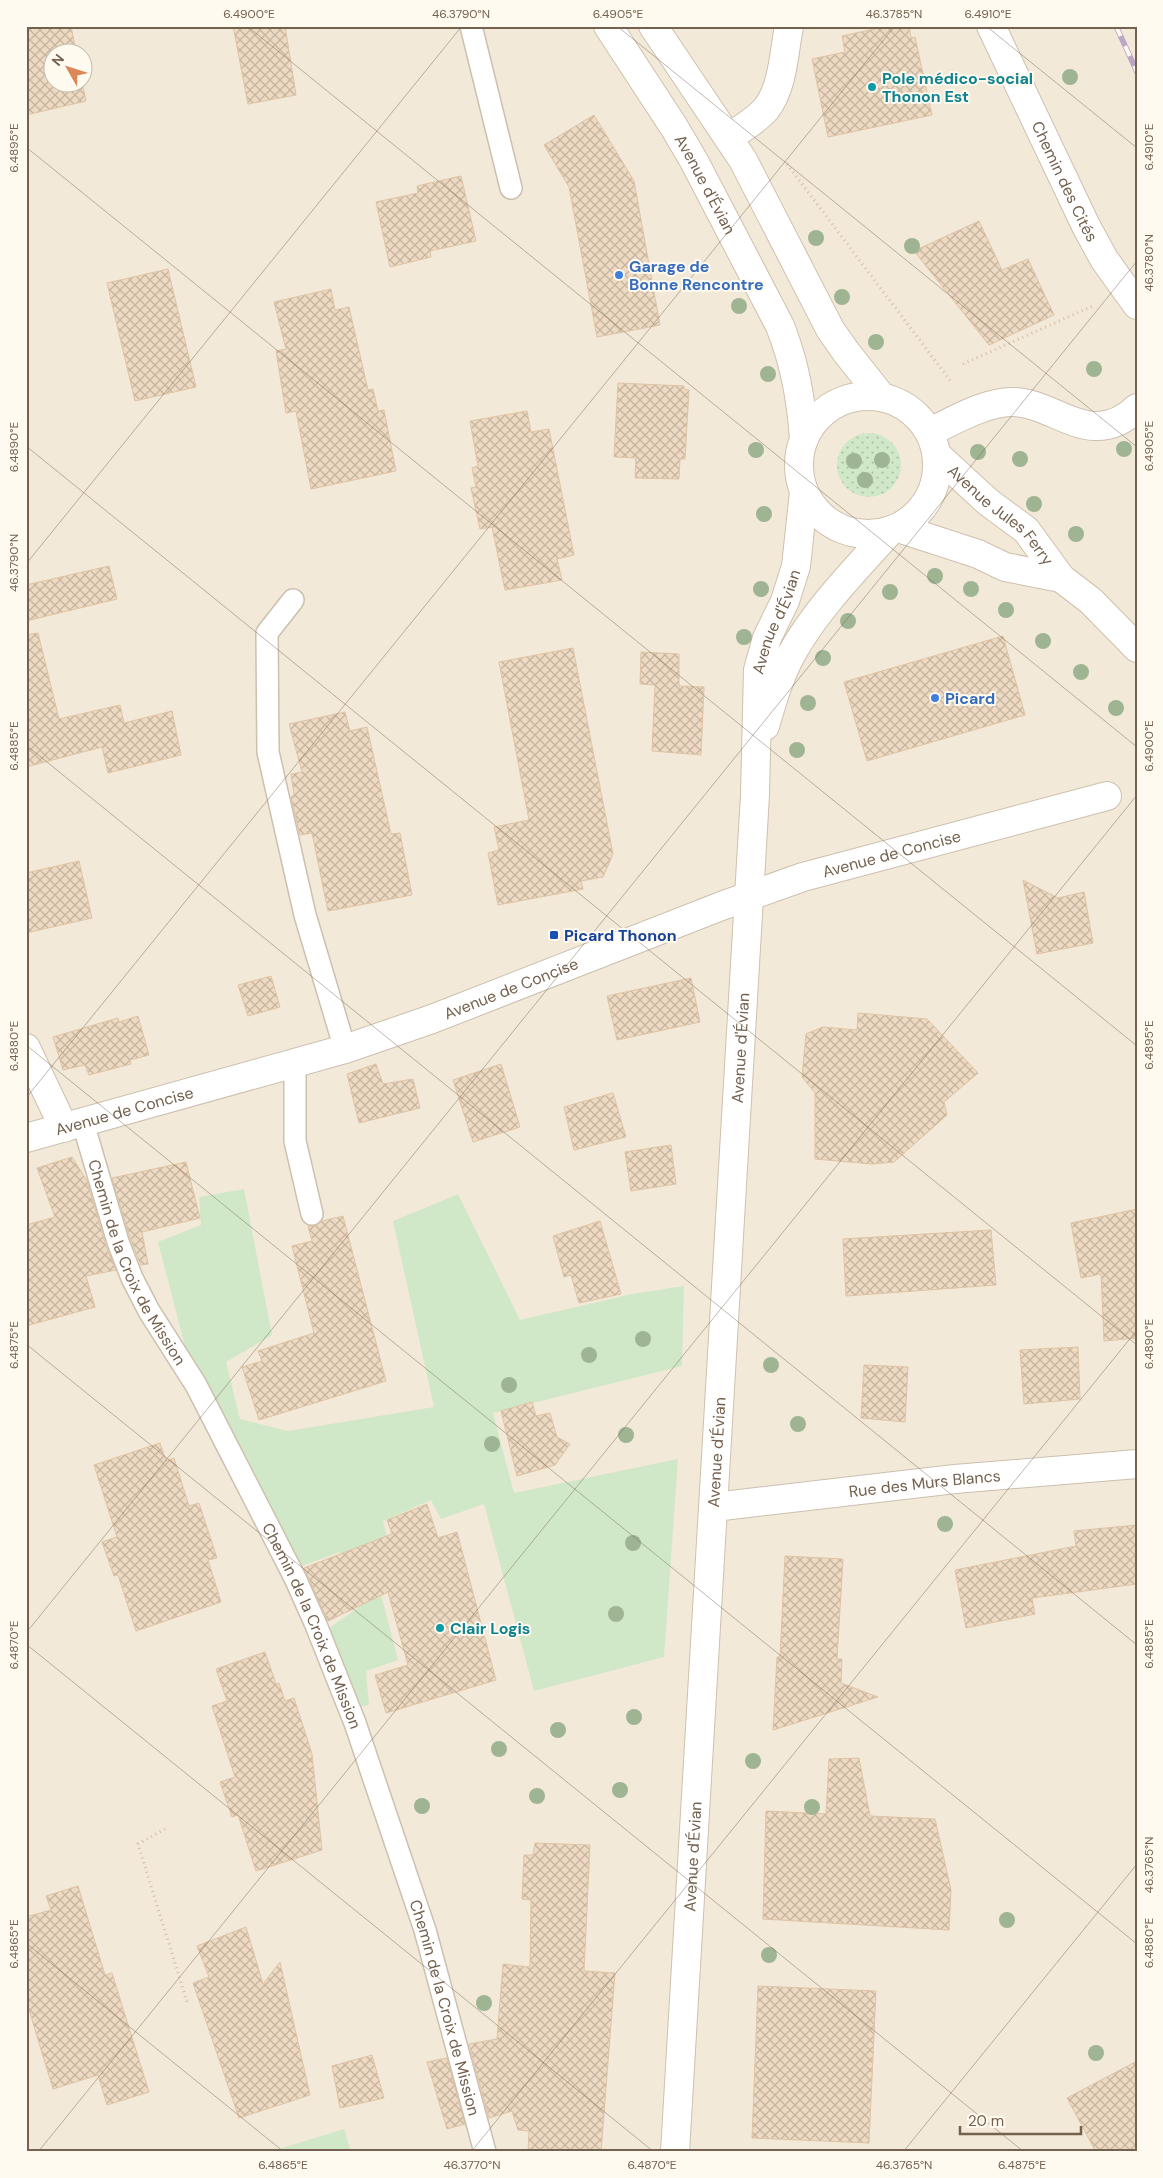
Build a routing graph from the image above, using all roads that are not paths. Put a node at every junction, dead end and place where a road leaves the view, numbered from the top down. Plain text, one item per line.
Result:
1 (472, 26) edge
2 (608, 26) edge
3 (653, 26) edge
4 (789, 26) edge
5 (991, 26) edge
6 (728, 138) junction
7 (511, 188) dead end
8 (1131, 298) edge
9 (881, 396) junction
10 (1137, 408) edge
11 (804, 439) junction
12 (933, 444) junction
13 (804, 492) junction
14 (894, 529) junction
15 (1061, 578) junction
16 (293, 600) dead end
17 (1137, 648) edge
18 (757, 752) junction
19 (1107, 796) dead end
20 (749, 895) junction
21 (26, 1048) edge
22 (345, 1049) junction
23 (295, 1063) junction
24 (73, 1125) junction
25 (26, 1138) edge
26 (312, 1214) dead end
27 (1137, 1464) edge
28 (714, 1506) junction
29 (485, 2152) edge
30 (675, 2152) edge

1 - 7 lane
2 - 11 street, Avenue d'Évian
3 - 6 street
4 - 6 street
5 - 8 street, Chemin des Cités
6 - 9 street
9 - 11 street
9 - 12 street
10 - 12 street
11 - 13 street
12 - 14 street
12 - 15 street, Avenue Jules Ferry
13 - 14 street
13 - 18 street, Avenue d'Évian
14 - 15 street, Avenue Jules Ferry
14 - 18 street, Avenue d'Évian
15 - 17 street, Avenue Jules Ferry
16 - 22 lane
18 - 20 street, Avenue d'Évian
19 - 20 street, Avenue de Concise
20 - 22 street, Avenue de Concise
20 - 28 street, Avenue d'Évian
21 - 24 street
22 - 23 street, Avenue de Concise
23 - 24 street, Avenue de Concise
23 - 26 lane
24 - 25 street, Avenue de Concise
24 - 29 lane, Chemin de la Croix de Mission
27 - 28 street, Rue des Murs Blancs
28 - 30 street, Avenue d'Évian

